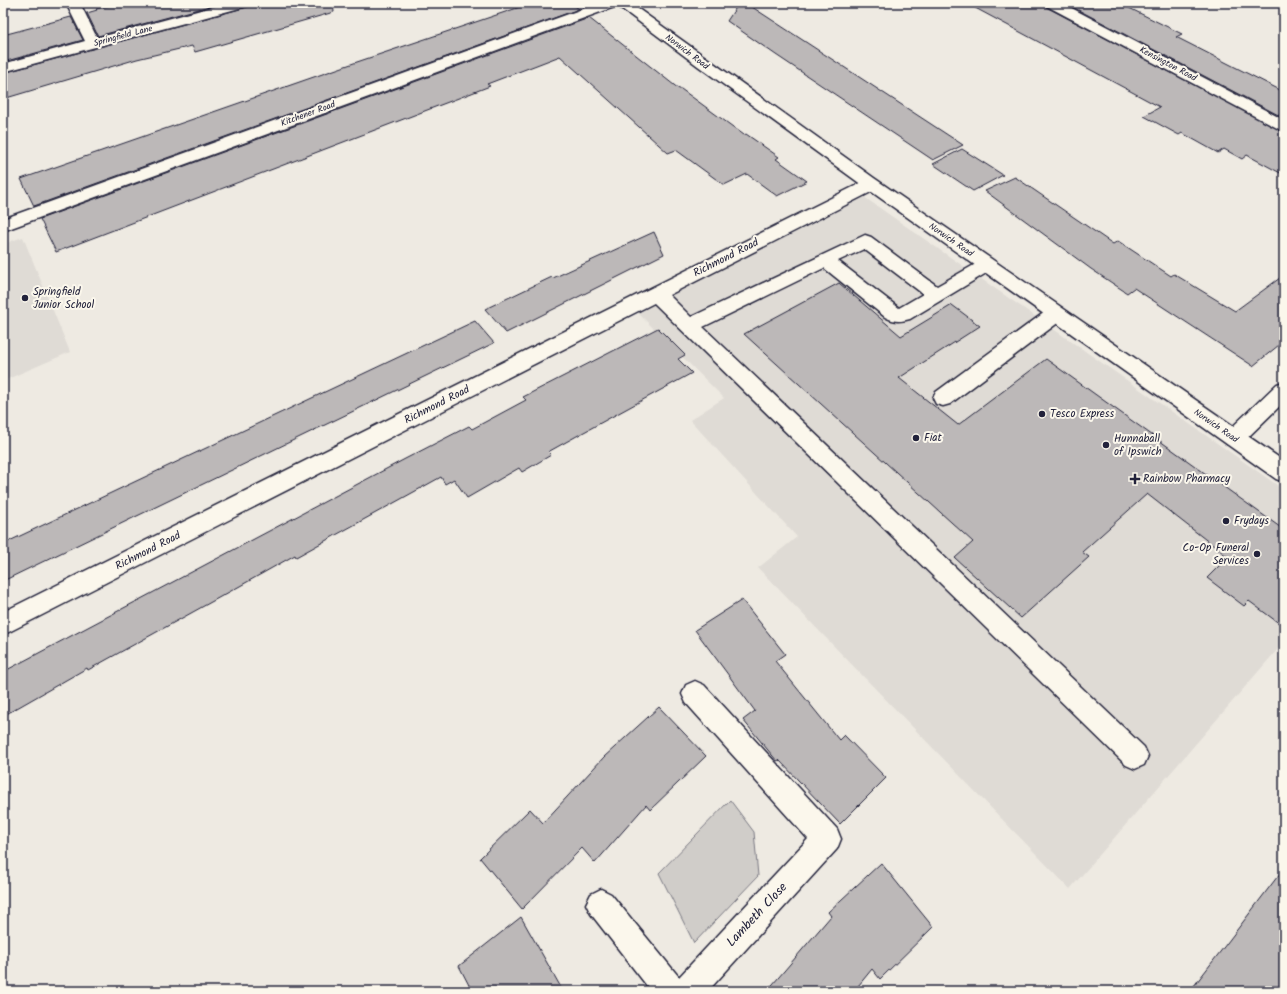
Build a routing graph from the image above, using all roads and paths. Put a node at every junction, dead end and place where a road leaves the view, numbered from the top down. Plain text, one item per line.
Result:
1 (73, 3) edge
2 (242, 3) edge
3 (612, 3) edge
4 (621, 3) edge
5 (1052, 3) edge
6 (93, 44) junction
7 (3, 68) edge
8 (1284, 126) edge
9 (871, 185) junction
10 (3, 225) edge
11 (825, 260) junction
12 (987, 265) junction
13 (656, 294) junction
14 (936, 294) junction
15 (1056, 314) junction
16 (689, 326) junction
17 (1284, 390) edge
18 (942, 398) dead end
19 (1234, 438) junction
20 (1284, 472) edge
21 (3, 624) edge
22 (695, 694) dead end
23 (1135, 756) dead end
24 (602, 904) dead end
25 (670, 991) edge
26 (687, 991) edge

1 - 6 street
2 - 6 street, Springfield Lane
3 - 10 street, Kitchener Road
4 - 9 street, Norwich Road
5 - 8 street, Kensington Road
6 - 7 street, Springfield Lane
9 - 12 street, Norwich Road
9 - 13 street, Richmond Road
11 - 14 street
11 - 14 street
11 - 16 street
12 - 14 street
12 - 15 street, Norwich Road
13 - 16 street
13 - 21 street, Richmond Road
15 - 18 street
15 - 19 street, Norwich Road
16 - 23 street
17 - 19 street
19 - 20 street, Norwich Road
22 - 26 street, Lambeth Close
24 - 25 street

